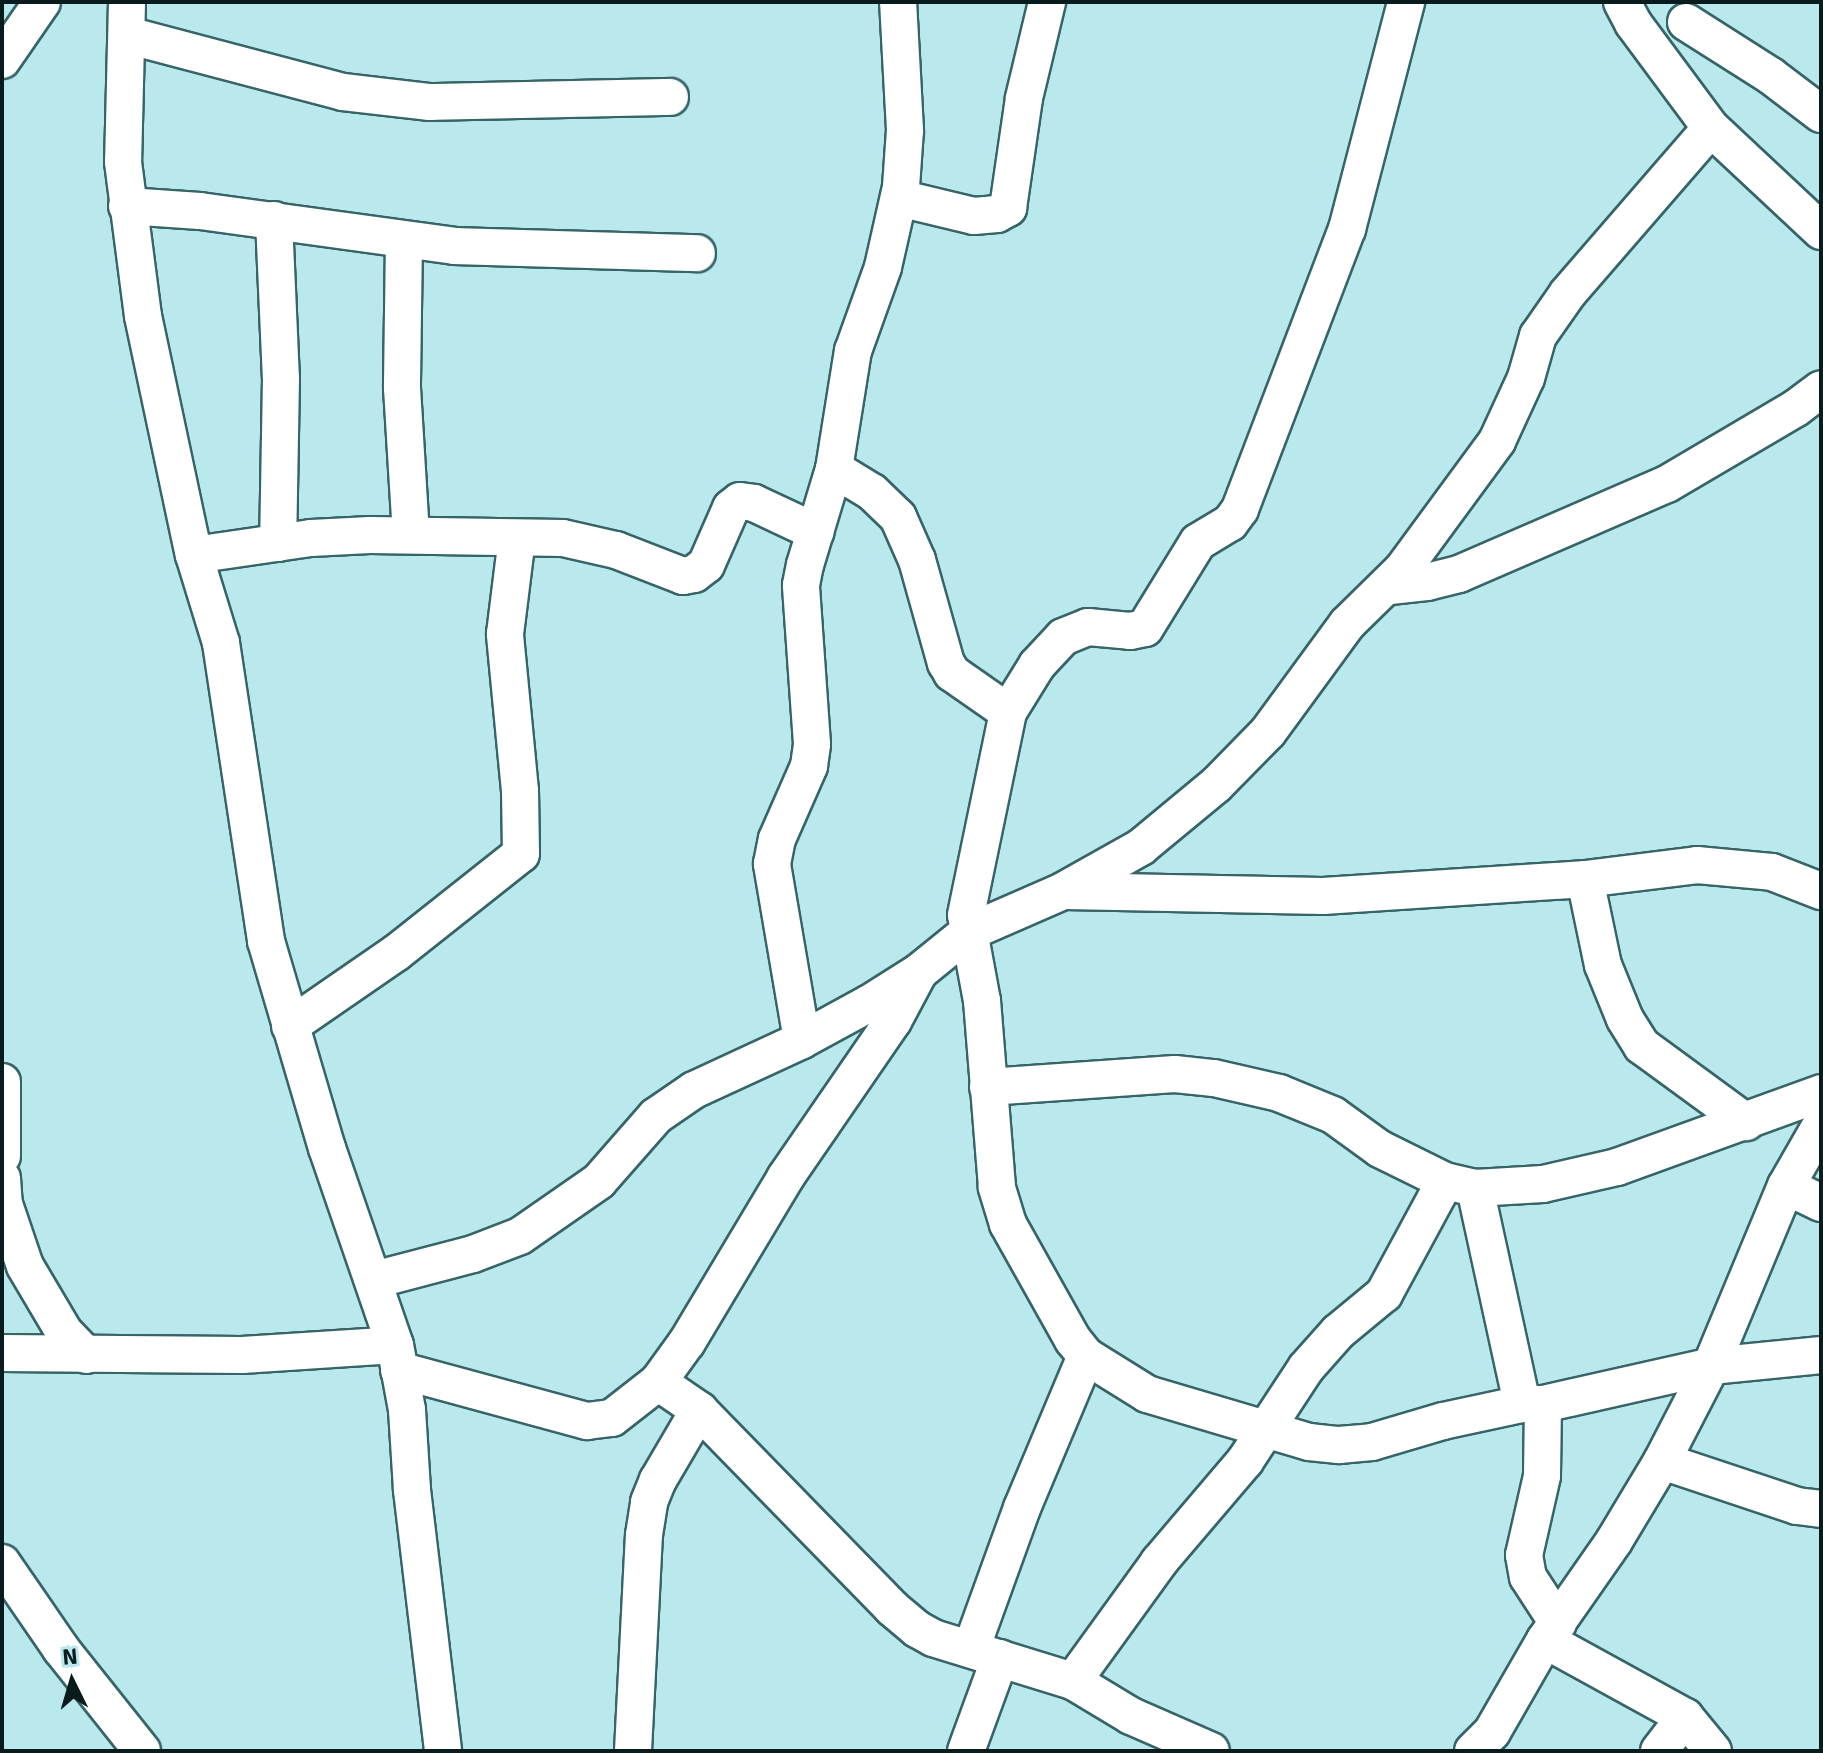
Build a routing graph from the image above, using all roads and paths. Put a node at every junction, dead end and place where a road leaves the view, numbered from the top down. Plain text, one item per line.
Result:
1 (42, 2) edge
2 (898, 2) edge
3 (1047, 2) edge
4 (1406, 2) edge
5 (1622, 2) edge
6 (1692, 12) edge
7 (127, 19) edge
8 (1660, 57) junction
9 (2, 60) edge
10 (670, 97) dead end
11 (1821, 114) edge
12 (1711, 128) junction
13 (899, 198) junction
14 (127, 206) junction
15 (274, 220) junction
16 (1821, 231) edge
17 (404, 240) junction
18 (697, 253) dead end
19 (1821, 389) edge
20 (834, 469) junction
21 (816, 532) junction
22 (411, 535) junction
23 (517, 538) junction
24 (278, 543) junction
25 (194, 555) junction
26 (1390, 586) junction
27 (1008, 712) junction
28 (1585, 879) junction
29 (1063, 891) junction
30 (1821, 891) edge
31 (967, 933) junction
32 (919, 972) junction
33 (290, 1026) junction
34 (802, 1040) junction
35 (2, 1082) edge
36 (988, 1087) junction
37 (1821, 1093) edge
38 (1746, 1122) junction
39 (1821, 1125) edge
40 (2, 1156) edge
41 (2, 1178) edge
42 (1460, 1184) junction
43 (1786, 1186) junction
44 (1821, 1203) edge
45 (374, 1280) junction
46 (2, 1353) edge
47 (86, 1355) junction
48 (1821, 1355) edge
49 (1086, 1356) junction
50 (397, 1357) junction
51 (1711, 1366) junction
52 (658, 1382) junction
53 (1532, 1404) junction
54 (699, 1410) junction
55 (1266, 1430) junction
56 (1662, 1461) junction
57 (1821, 1509) edge
58 (2, 1563) edge
59 (1552, 1631) junction
60 (986, 1654) junction
61 (1073, 1681) junction
62 (1685, 1717) junction
63 (1162, 1741) edge
64 (142, 1751) edge
65 (443, 1751) edge
66 (633, 1751) edge
67 (966, 1751) edge
68 (1211, 1751) edge
69 (1473, 1751) edge
70 (1659, 1751) edge
71 (1713, 1751) edge

1 - 9 street
2 - 13 street
3 - 13 street
4 - 27 street
5 - 8 street
6 - 8 street
6 - 11 street
7 - 10 street
7 - 14 street
8 - 12 street
12 - 16 street
12 - 26 street
13 - 20 street
14 - 15 street
14 - 25 street
15 - 17 street
15 - 24 street
17 - 18 street
17 - 22 street
19 - 26 street
20 - 21 street
20 - 27 street
21 - 23 street
21 - 34 street
22 - 23 street
22 - 24 street
23 - 33 street
24 - 25 street
25 - 33 street
26 - 29 street
27 - 31 street
28 - 29 street
28 - 30 street
28 - 38 street
29 - 31 street
31 - 32 street
31 - 36 street
32 - 34 street
32 - 52 street
33 - 45 street
34 - 45 street
35 - 40 street
36 - 42 street
36 - 49 street
37 - 38 street
38 - 42 street
39 - 43 street
41 - 47 street
42 - 53 street
42 - 55 street
43 - 44 street
43 - 51 street
45 - 50 street
46 - 47 street
47 - 50 street
48 - 51 street
49 - 55 street
49 - 60 street
50 - 52 street
50 - 65 street
51 - 53 street
51 - 56 street
52 - 54 street
53 - 55 street
53 - 59 street
54 - 60 street
54 - 66 street
55 - 61 street
56 - 57 street
56 - 59 street
58 - 64 street
59 - 62 street
59 - 69 street
60 - 61 street
60 - 67 street
61 - 63 street
62 - 70 street
62 - 71 street
63 - 68 street

